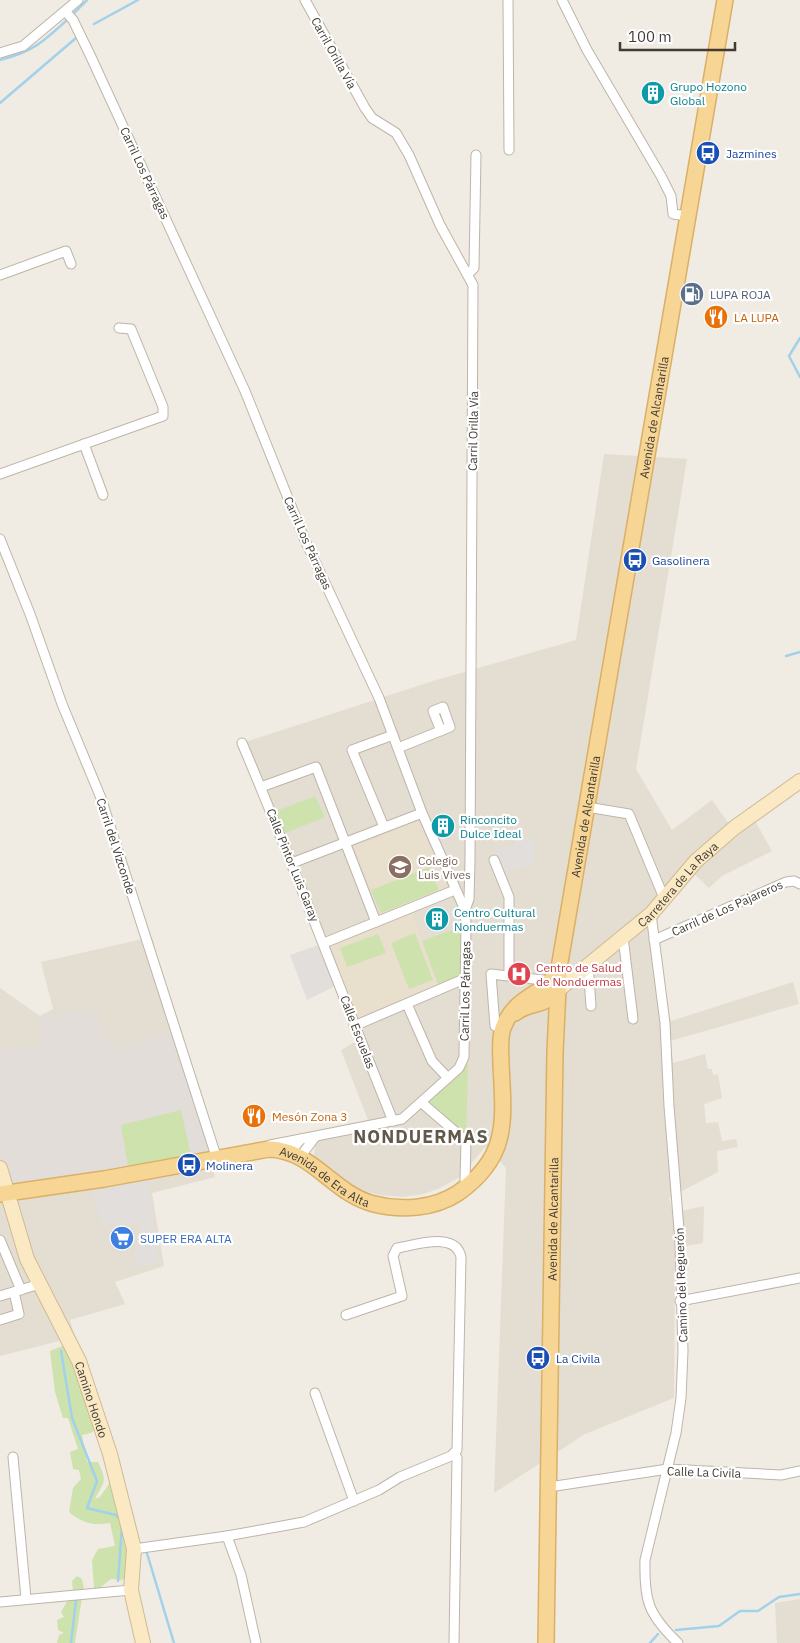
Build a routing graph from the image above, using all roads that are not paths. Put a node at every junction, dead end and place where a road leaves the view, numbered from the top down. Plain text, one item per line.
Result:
1 (78, 0) edge
2 (305, 0) edge
3 (508, 0) edge
4 (562, 0) edge
5 (724, 0) edge
6 (65, 11) junction
7 (0, 53) edge
8 (509, 150) dead end
9 (476, 155) dead end
10 (688, 216) junction
11 (71, 264) dead end
12 (468, 274) junction
13 (0, 275) edge
14 (119, 328) dead end
15 (84, 444) junction
16 (0, 474) edge
17 (103, 495) dead end
18 (0, 539) edge
19 (441, 730) dead end
20 (394, 735) junction
21 (242, 743) dead end
22 (398, 748) junction
23 (800, 781) edge
24 (261, 786) junction
25 (587, 807) junction
26 (422, 813) junction
27 (384, 828) junction
28 (345, 842) junction
29 (494, 860) dead end
30 (292, 862) junction
31 (800, 884) edge
32 (455, 890) junction
33 (664, 898) junction
34 (464, 910) junction
35 (651, 914) junction
36 (376, 922) junction
37 (623, 937) junction
38 (654, 940) junction
39 (324, 943) junction
40 (588, 964) junction
41 (509, 976) junction
42 (464, 979) junction
43 (547, 992) junction
44 (408, 1004) junction
45 (591, 1006) dead end
46 (633, 1019) dead end
47 (500, 1025) junction
48 (354, 1026) junction
49 (448, 1078) junction
50 (422, 1103) junction
51 (393, 1121) junction
52 (315, 1137) junction
53 (301, 1139) junction
54 (260, 1150) junction
55 (297, 1156) junction
56 (217, 1159) junction
57 (0, 1168) edge
58 (465, 1180) dead end
59 (3, 1194) edge
60 (0, 1240) edge
61 (800, 1278) edge
62 (40, 1284) junction
63 (17, 1291) junction
64 (0, 1296) edge
65 (680, 1302) junction
66 (346, 1315) dead end
67 (0, 1320) edge
68 (315, 1393) dead end
69 (454, 1453) junction
70 (13, 1457) dead end
71 (668, 1469) junction
72 (800, 1471) edge
73 (549, 1487) junction
74 (354, 1501) junction
75 (227, 1536) junction
76 (141, 1548) junction
77 (131, 1590) junction
78 (26, 1598) junction
79 (0, 1602) edge
80 (143, 1643) edge
81 (256, 1643) edge
82 (454, 1643) edge
83 (546, 1643) edge
84 (678, 1643) edge

1 - 6 street
2 - 12 street, Carril Orilla Vía
3 - 8 street
4 - 10 street
5 - 10 main road, Avenida de Alcantarilla
6 - 7 street
6 - 20 street, Carril Los Párragas
9 - 12 street
10 - 25 main road, Avenida de Alcantarilla
11 - 13 street
12 - 34 street, Carril Orilla Vía
14 - 15 street
15 - 16 street
15 - 17 street
18 - 56 street, Carril del Vizconde
19 - 22 street
20 - 22 street, Carril Los Párragas
20 - 27 street
21 - 24 street, Calle Pintor Luis Garay
22 - 26 street, Carril Los Párragas
23 - 33 main road, Carretera de La Raya
24 - 28 street
24 - 30 street, Calle Pintor Luis Garay
25 - 33 street
25 - 43 main road, Avenida de Alcantarilla
26 - 27 street
26 - 32 street, Carril Los Párragas
27 - 28 street
28 - 30 street
28 - 36 street
29 - 41 street
30 - 39 street, Calle Pintor Luis Garay
31 - 38 street, Carril de Los Pajareros
32 - 34 street, Carril Los Párragas
32 - 36 street
33 - 35 main road, Carretera de La Raya
34 - 42 street, Carril Los Párragas
35 - 37 main road, Carretera de La Raya
35 - 38 street, Camino del Reguerón
36 - 39 street
37 - 40 main road, Carretera de La Raya
37 - 46 street
38 - 65 street, Camino del Reguerón
39 - 48 street, Calle Escuelas
40 - 43 main road, Carretera de La Raya
40 - 45 street
41 - 43 street
41 - 47 street
42 - 44 street
42 - 49 street, Carril Los Párragas
43 - 47 main road
43 - 73 main road, Avenida de Alcantarilla
44 - 48 street
44 - 49 street
47 - 55 main road, Avenida de Era Alta
48 - 51 street, Calle Escuelas
49 - 50 street, Carril Los Párragas
50 - 51 street, Carril Los Párragas
50 - 58 street
51 - 52 street, Carril Los Párragas
52 - 53 street, Carril Los Párragas
52 - 55 street
53 - 54 street, Carril Los Párragas
53 - 55 street
54 - 55 main road, Avenida de Era Alta
54 - 56 main road, Avenida de Era Alta
56 - 59 main road, Avenida de Era Alta
57 - 59 main road, Camino Hondo
59 - 62 main road, Camino Hondo
60 - 63 street
61 - 65 street
62 - 63 street
62 - 76 main road, Camino Hondo
63 - 64 street
63 - 67 street
65 - 71 street, Camino del Reguerón
66 - 69 street
68 - 74 street
69 - 74 street
69 - 82 street
70 - 78 street
71 - 72 street, Calle La Civila
71 - 73 street, Calle La Civila
71 - 84 street, Camino del Reguerón
73 - 83 main road, Avenida de Alcantarilla
74 - 75 street
75 - 76 street
75 - 81 street
76 - 77 main road, Camino Hondo
77 - 78 street
77 - 80 main road, Camino Hondo
78 - 79 street

